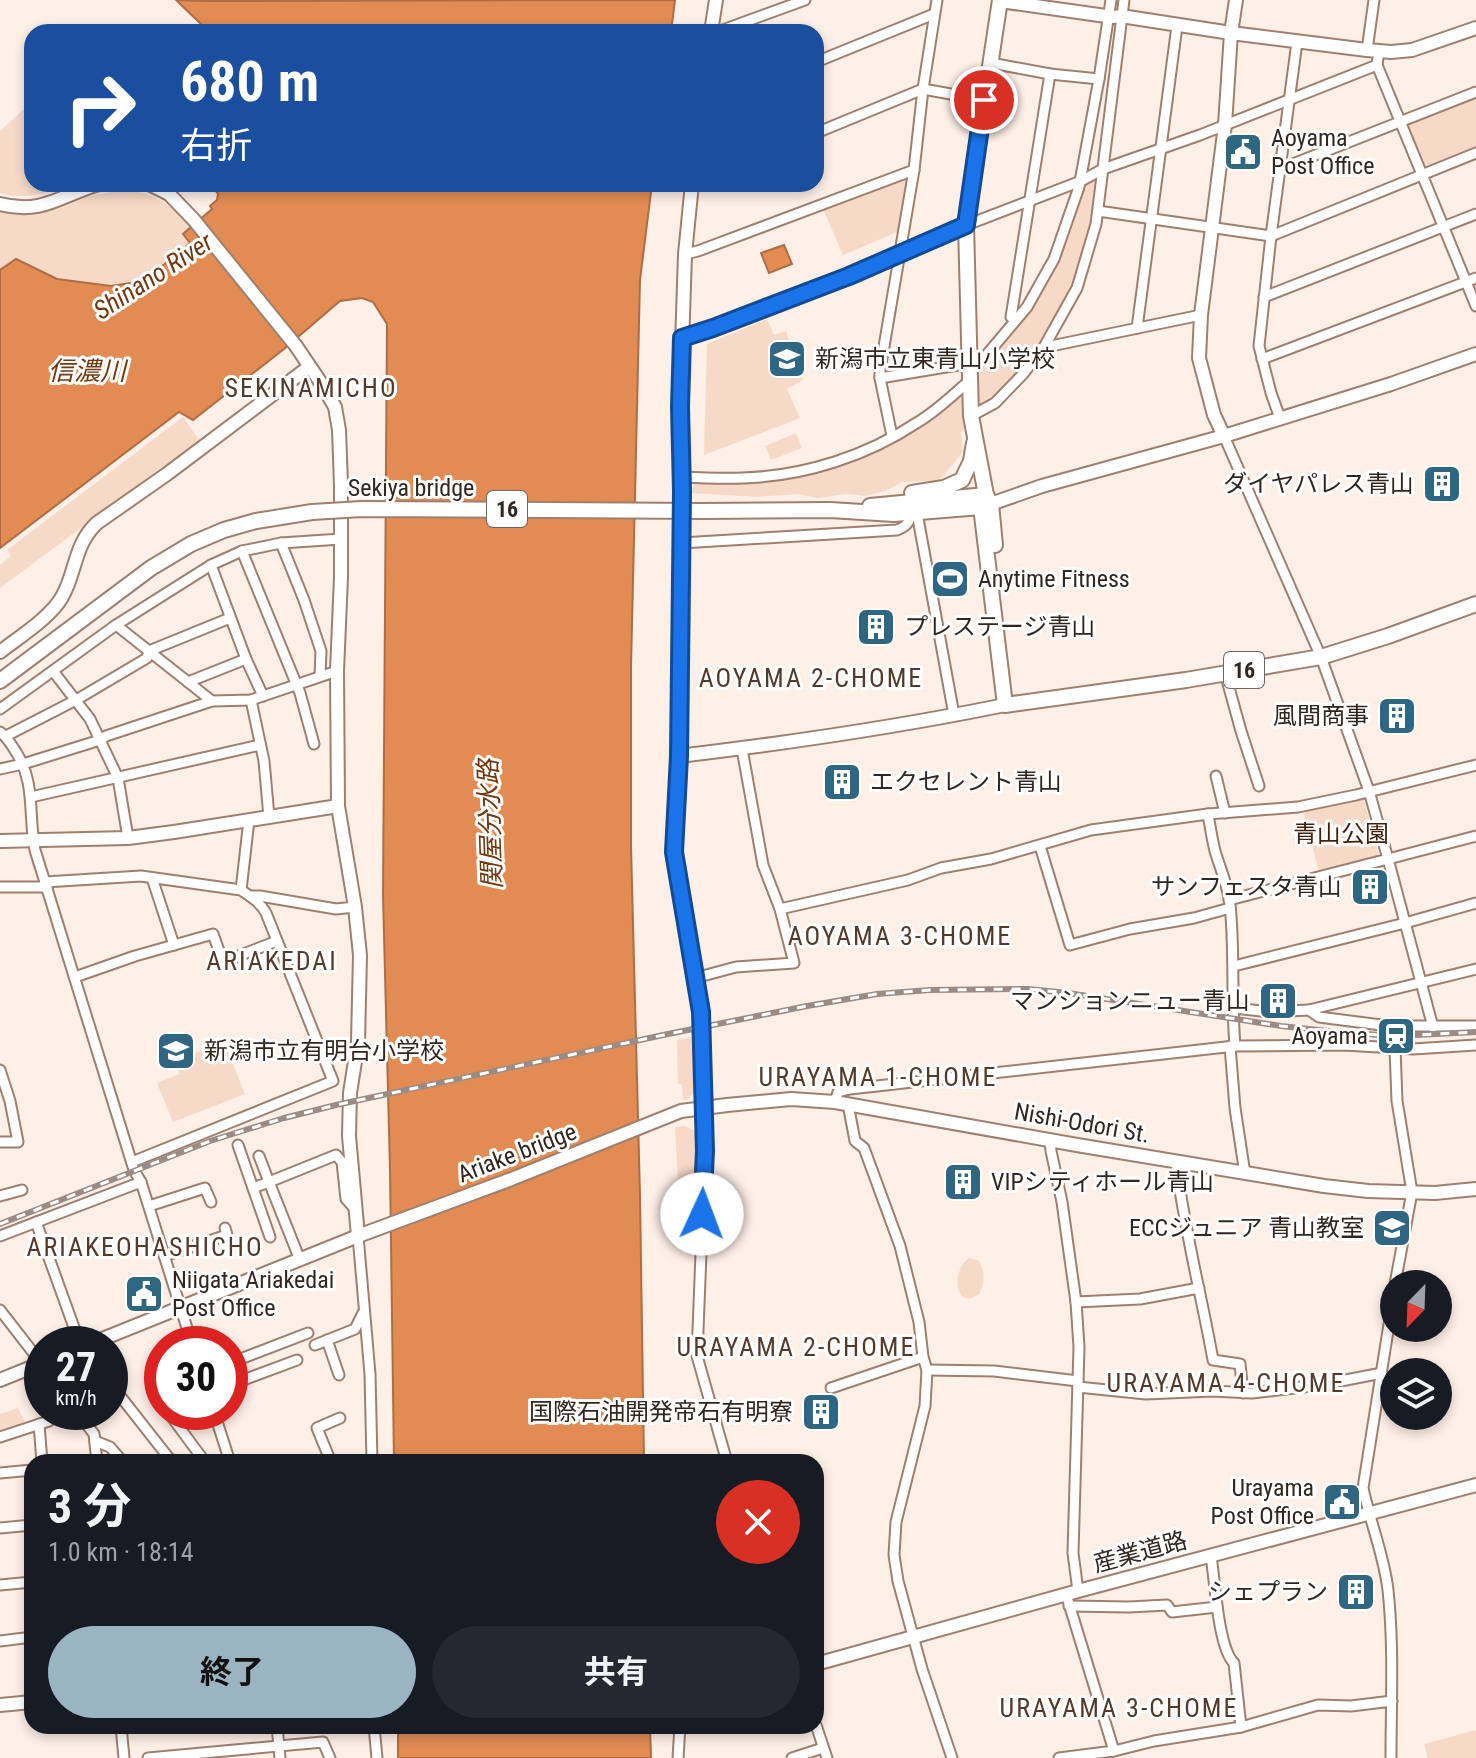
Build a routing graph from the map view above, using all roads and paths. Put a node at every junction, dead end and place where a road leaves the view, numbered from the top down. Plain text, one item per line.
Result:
1 (716, 0) edge
2 (805, 0) edge
3 (937, 0) edge
4 (1000, 0) edge
5 (1111, 0) edge
6 (1124, 0) edge
7 (1236, 0) edge
8 (1374, 0) edge
9 (934, 14) junction
10 (1115, 17) junction
11 (712, 24) edge
12 (739, 24) edge
13 (1177, 26) junction
14 (1476, 28) edge
15 (1231, 33) junction
16 (1297, 42) junction
17 (1373, 51) junction
18 (824, 59) edge
19 (991, 63) junction
20 (1377, 65) junction
21 (1050, 74) junction
22 (1099, 79) junction
23 (923, 89) junction
24 (1476, 92) edge
25 (984, 100) junction
26 (1289, 101) junction
27 (1400, 121) junction
28 (1225, 125) junction
29 (824, 130) edge
30 (1161, 150) junction
31 (1476, 153) edge
32 (1103, 169) junction
33 (1280, 169) junction
34 (914, 170) junction
35 (1421, 175) junction
36 (1081, 181) junction
37 (80, 192) edge
38 (165, 192) edge
39 (691, 192) edge
40 (1029, 201) junction
41 (0, 204) edge
42 (1098, 211) junction
43 (1476, 214) edge
44 (1152, 220) junction
45 (966, 225) junction
46 (1211, 227) junction
47 (1443, 227) junction
48 (1271, 236) junction
49 (685, 254) junction
50 (900, 254) junction
51 (1471, 280) edge
52 (1264, 297) junction
53 (1476, 306) edge
54 (1201, 315) junction
55 (1015, 321) junction
56 (1137, 328) junction
57 (682, 338) junction
58 (1047, 343) junction
59 (1476, 354) edge
60 (1262, 359) junction
61 (970, 363) junction
62 (309, 367) junction
63 (880, 378) junction
64 (971, 379) junction
65 (971, 416) junction
66 (1280, 418) junction
67 (976, 434) junction
68 (892, 436) junction
69 (1224, 436) junction
70 (681, 477) junction
71 (986, 502) junction
72 (866, 506) junction
73 (830, 510) junction
74 (914, 513) junction
75 (341, 539) junction
76 (281, 543) junction
77 (681, 543) junction
78 (242, 551) junction
79 (211, 565) junction
80 (1476, 604) edge
81 (230, 618) junction
82 (116, 625) junction
83 (149, 651) junction
84 (0, 652) edge
85 (1321, 657) junction
86 (246, 659) junction
87 (53, 671) junction
88 (337, 671) junction
89 (1225, 673) junction
90 (320, 676) junction
91 (0, 681) edge
92 (188, 682) junction
93 (296, 685) junction
94 (263, 696) junction
95 (76, 700) junction
96 (251, 700) junction
97 (212, 701) junction
98 (1008, 705) junction
99 (0, 709) edge
100 (954, 715) junction
101 (3, 734) edge
102 (100, 740) junction
103 (314, 744) dead end
104 (260, 745) junction
105 (742, 749) junction
106 (679, 756) junction
107 (23, 764) junction
108 (1476, 765) edge
109 (0, 769) edge
110 (1216, 776) dead end
111 (118, 778) junction
112 (1259, 786) dead end
113 (1369, 791) junction
114 (31, 797) junction
115 (338, 806) junction
116 (1225, 813) junction
117 (1208, 814) junction
118 (269, 817) junction
119 (249, 820) junction
120 (1476, 836) edge
121 (128, 838) junction
122 (33, 840) junction
123 (0, 841) edge
124 (1040, 846) junction
125 (1388, 859) junction
126 (152, 878) junction
127 (46, 885) junction
128 (0, 887) edge
129 (241, 890) junction
130 (251, 896) junction
131 (1476, 903) edge
132 (1230, 904) junction
133 (355, 907) junction
134 (780, 909) junction
135 (1405, 923) junction
136 (277, 941) junction
137 (174, 945) junction
138 (1234, 966) junction
139 (1476, 969) edge
140 (75, 977) junction
141 (695, 978) junction
142 (1421, 984) junction
143 (1234, 1008) junction
144 (1309, 1010) junction
145 (1476, 1026) edge
146 (1433, 1027) junction
147 (1476, 1045) edge
148 (1232, 1046) junction
149 (1395, 1048) junction
150 (0, 1070) edge
151 (841, 1103) junction
152 (702, 1109) junction
153 (681, 1111) joint
154 (1050, 1140) junction
155 (0, 1142) edge
156 (238, 1145) dead end
157 (259, 1156) dead end
158 (132, 1162) junction
159 (1176, 1162) junction
160 (1245, 1174) junction
161 (141, 1182) junction
162 (269, 1182) junction
163 (253, 1188) junction
164 (1476, 1189) edge
165 (22, 1190) dead end
166 (1412, 1192) junction
167 (0, 1196) edge
168 (211, 1202) dead end
169 (149, 1206) junction
170 (355, 1209) junction
171 (36, 1222) junction
172 (225, 1228) dead end
173 (363, 1235) junction
174 (0, 1236) edge
175 (270, 1237) dead end
176 (164, 1256) junction
177 (300, 1260) junction
178 (1398, 1270) edge
179 (1199, 1288) junction
180 (1076, 1302) junction
181 (181, 1307) junction
182 (364, 1310) junction
183 (0, 1311) edge
184 (74, 1326) edge
185 (187, 1326) edge
186 (128, 1329) edge
187 (308, 1333) dead end
188 (327, 1340) junction
189 (24, 1341) edge
190 (315, 1345) dead end
191 (248, 1356) edge
192 (923, 1357) junction
193 (297, 1360) dead end
194 (927, 1370) junction
195 (24, 1371) edge
196 (1380, 1373) edge
197 (339, 1375) dead end
198 (248, 1378) edge
199 (0, 1380) edge
200 (1078, 1384) junction
201 (1380, 1385) edge
202 (831, 1388) dead end
203 (1243, 1393) junction
204 (128, 1406) edge
205 (340, 1418) dead end
206 (24, 1429) edge
207 (39, 1430) edge
208 (91, 1430) edge
209 (181, 1430) edge
210 (220, 1430) edge
211 (0, 1437) edge
212 (95, 1441) junction
213 (41, 1454) edge
214 (96, 1454) edge
215 (116, 1454) edge
216 (166, 1454) edge
217 (199, 1454) edge
218 (227, 1454) edge
219 (328, 1454) edge
220 (372, 1454) edge
221 (725, 1454) edge
222 (24, 1471) edge
223 (0, 1473) edge
224 (1476, 1485) edge
225 (1369, 1514) junction
226 (24, 1526) edge
227 (0, 1528) edge
228 (1211, 1556) junction
229 (24, 1583) edge
230 (0, 1585) edge
231 (1071, 1597) junction
232 (1217, 1607) junction
233 (914, 1637) junction
234 (24, 1638) edge
235 (0, 1641) edge
236 (824, 1662) edge
237 (1392, 1701) junction
238 (24, 1703) edge
239 (0, 1705) edge
240 (1241, 1727) junction
241 (122, 1734) edge
242 (278, 1734) edge
243 (375, 1734) edge
244 (680, 1734) edge
245 (279, 1746) junction
246 (1114, 1751) junction
247 (825, 1753) edge
248 (124, 1758) edge
249 (148, 1758) edge
250 (280, 1758) edge
251 (330, 1758) edge
252 (377, 1758) edge
253 (678, 1758) edge
254 (792, 1758) edge
255 (952, 1758) edge
256 (1059, 1758) edge
257 (1391, 1758) edge

1 - 11 street
2 - 12 street
3 - 9 street
4 - 10 street
4 - 19 main road
5 - 10 street
6 - 10 street
7 - 15 street
8 - 17 street
9 - 18 street
9 - 23 street
10 - 13 street
10 - 22 street
10 - 32 street
13 - 15 street
13 - 30 street
14 - 17 street
15 - 16 street
15 - 28 street
16 - 17 street
16 - 26 street
17 - 20 street
19 - 21 street
19 - 25 main road
20 - 26 street
20 - 27 street
21 - 22 street
21 - 40 street
22 - 36 street
23 - 25 street
23 - 29 street
23 - 34 street
24 - 27 street
25 - 45 main road
26 - 28 street
26 - 33 street
27 - 33 street
27 - 35 street
28 - 30 street
28 - 46 street
30 - 32 street
30 - 44 street
31 - 35 street
32 - 36 street
32 - 42 street
33 - 48 street
34 - 49 street
34 - 50 street
35 - 47 street
35 - 48 street
36 - 40 street
36 - 55 street
37 - 41 street
38 - 62 street
39 - 49 street
40 - 45 street
40 - 55 street
42 - 44 street
42 - 58 street
43 - 47 street
44 - 46 street
44 - 56 street
45 - 50 street
45 - 61 main road
46 - 48 street
46 - 54 street
47 - 51 street
47 - 52 street
48 - 52 street
49 - 57 street
50 - 57 street
50 - 63 street
51 - 53 street
51 - 60 street
52 - 60 street
54 - 56 street
54 - 69 street
55 - 61 street
56 - 58 street
57 - 70 street
58 - 65 street
59 - 66 street
60 - 66 street
61 - 63 street
61 - 64 main road
62 - 75 street
62 - 84 street
63 - 68 street
64 - 65 main road
64 - 68 street
65 - 67 main road
66 - 69 street
67 - 71 main road
67 - 72 main road
68 - 70 street
69 - 71 street
69 - 85 street
70 - 77 street
71 - 72 main road, 16
71 - 74 main road, 16
71 - 98 main road
72 - 73 main road, 16
73 - 74 main road, 16
73 - 91 main road, Sekiya bridge / 16, bridge
74 - 77 street
74 - 100 street
75 - 76 street
75 - 88 street
76 - 78 street
76 - 90 street
77 - 106 street
78 - 79 street
78 - 93 street
79 - 81 street
79 - 82 street
80 - 85 main road, 16
81 - 83 street
81 - 86 street
82 - 83 street
82 - 87 street
83 - 92 street
83 - 95 street
85 - 89 main road, 16
85 - 113 street
86 - 92 street
86 - 94 street
87 - 95 street
87 - 99 street
88 - 90 street
88 - 115 street
89 - 98 main road, 16
89 - 112 street
90 - 93 street
92 - 97 street
93 - 94 street
93 - 103 street
94 - 96 street
95 - 101 street
95 - 102 street
96 - 97 street
96 - 104 street
97 - 102 street
98 - 100 street
100 - 105 street
101 - 107 street
102 - 107 street
102 - 111 street
104 - 111 street
104 - 118 street
105 - 106 street
105 - 134 street
106 - 141 street
107 - 109 street
107 - 114 street
108 - 113 street
110 - 116 street
111 - 114 street
111 - 121 street
113 - 116 street
113 - 125 street
114 - 122 street
115 - 118 street
115 - 133 street
116 - 117 street
117 - 124 street
117 - 132 street
118 - 119 street
119 - 121 street
119 - 129 street
120 - 125 street
121 - 122 street
122 - 123 street
122 - 127 street
124 - 132 street
124 - 134 street
125 - 132 street
125 - 135 street
126 - 127 street
126 - 129 street
126 - 137 street
127 - 128 street
127 - 140 street
129 - 130 street
130 - 133 street
130 - 136 street
131 - 135 street
132 - 138 street
133 - 170 street
134 - 141 street
135 - 138 street
135 - 142 street
136 - 137 street
136 - 158 street
137 - 140 street
138 - 143 street
139 - 142 street
140 - 158 street
141 - 152 street, bridge
142 - 144 street
142 - 146 street
143 - 144 street
143 - 148 street
144 - 146 street
145 - 146 street
147 - 149 street
148 - 149 street
148 - 151 street
148 - 160 street
149 - 166 street
150 - 155 street
151 - 152 street, Nishi-Odori St.
151 - 154 street, Nishi-Odori St.
151 - 192 street
152 - 153 street, Nishi-Odori St.
152 - 221 street
153 - 173 street, Ariake bridge
154 - 159 street, Nishi-Odori St.
154 - 180 street
156 - 163 street
157 - 162 street
158 - 161 street
159 - 160 street, Nishi-Odori St.
159 - 179 street
160 - 166 street, Nishi-Odori St.
161 - 169 street
161 - 171 street
162 - 163 street
162 - 170 street
162 - 177 street
163 - 175 street
164 - 166 street, Nishi-Odori St.
165 - 167 street
166 - 178 street
168 - 169 street
169 - 176 street
170 - 173 street
171 - 174 street
171 - 184 street
172 - 176 street
173 - 177 street
173 - 182 street
176 - 181 street
177 - 181 street
179 - 180 street
179 - 203 street
180 - 200 street
181 - 185 street
181 - 186 street
182 - 188 street
182 - 220 street
183 - 189 street
187 - 191 street
188 - 190 street
188 - 197 street
192 - 194 street
192 - 202 street
193 - 198 street
194 - 200 street
194 - 233 street
195 - 199 street
196 - 203 street
200 - 203 street
200 - 231 street
201 - 225 street
204 - 216 street
205 - 219 street
206 - 211 street
207 - 213 street
208 - 212 street
209 - 217 street
210 - 218 street
212 - 214 street
212 - 215 street
222 - 223 street
224 - 225 street, 産業道路
225 - 228 street, 産業道路
225 - 237 street
226 - 227 street
228 - 231 street, 産業道路
228 - 232 street
229 - 230 street
231 - 232 street
231 - 233 street, 産業道路
231 - 246 street
232 - 240 street
233 - 236 street, 産業道路
233 - 255 street
234 - 235 street
237 - 240 street
237 - 257 street
238 - 239 street
240 - 246 street
241 - 248 street
242 - 245 street
243 - 252 street
244 - 253 street
245 - 249 street
245 - 250 street
245 - 251 street
246 - 256 street
247 - 254 street

